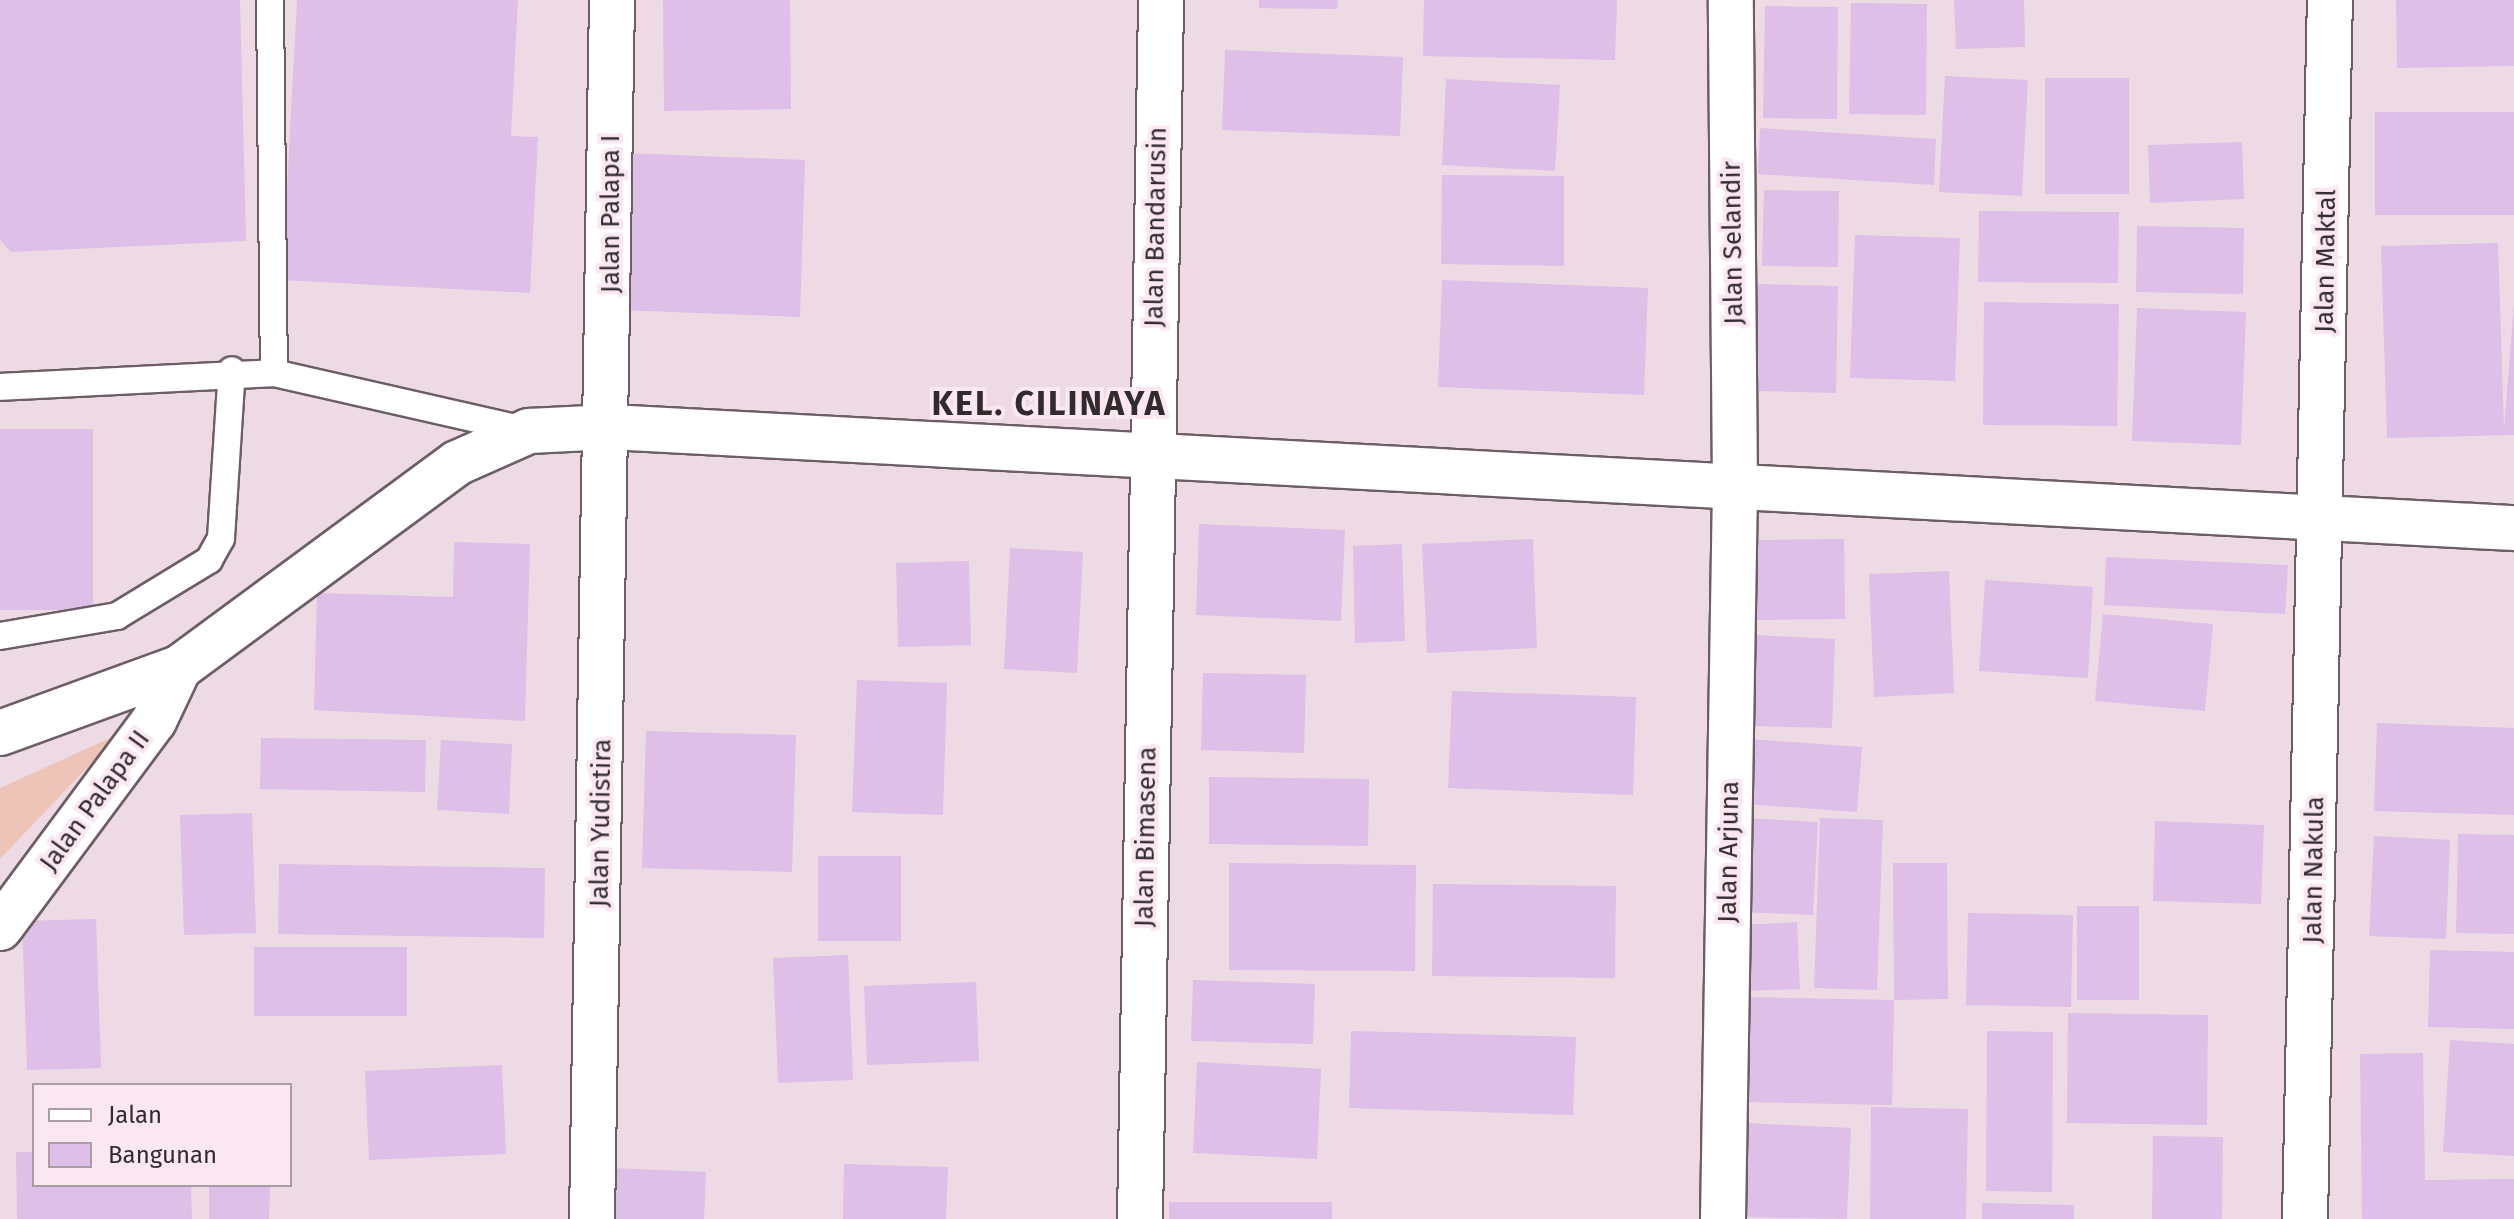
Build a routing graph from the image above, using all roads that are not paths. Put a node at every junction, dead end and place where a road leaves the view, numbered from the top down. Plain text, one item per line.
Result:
1 (270, 0) edge
2 (612, 0) edge
3 (1161, 0) edge
4 (1731, 0) edge
5 (2330, 0) edge
6 (232, 370) junction
7 (274, 373) junction
8 (0, 387) edge
9 (610, 427) junction
10 (529, 431) junction
11 (1151, 454) junction
12 (1735, 485) junction
13 (2323, 522) junction
14 (2514, 528) edge
15 (0, 636) edge
16 (179, 668) junction
17 (0, 733) edge
18 (0, 928) edge
19 (592, 1219) edge
20 (1140, 1219) edge
21 (1723, 1219) edge
22 (2305, 1219) edge

1 - 7 lane
2 - 9 street, Jalan Palapa I
3 - 11 street, Jalan Bandarusin
4 - 12 street, Jalan Selandir
5 - 13 street, Jalan Maktal
6 - 7 lane
6 - 8 lane
6 - 15 lane
7 - 10 lane
9 - 10 street
9 - 11 street
9 - 19 street, Jalan Yudistira
10 - 16 street
11 - 12 street
11 - 20 street, Jalan Bimasena
12 - 13 street
12 - 21 street, Jalan Arjuna
13 - 14 street
13 - 22 street, Jalan Nakula
16 - 17 street
16 - 18 street, Jalan Palapa II

